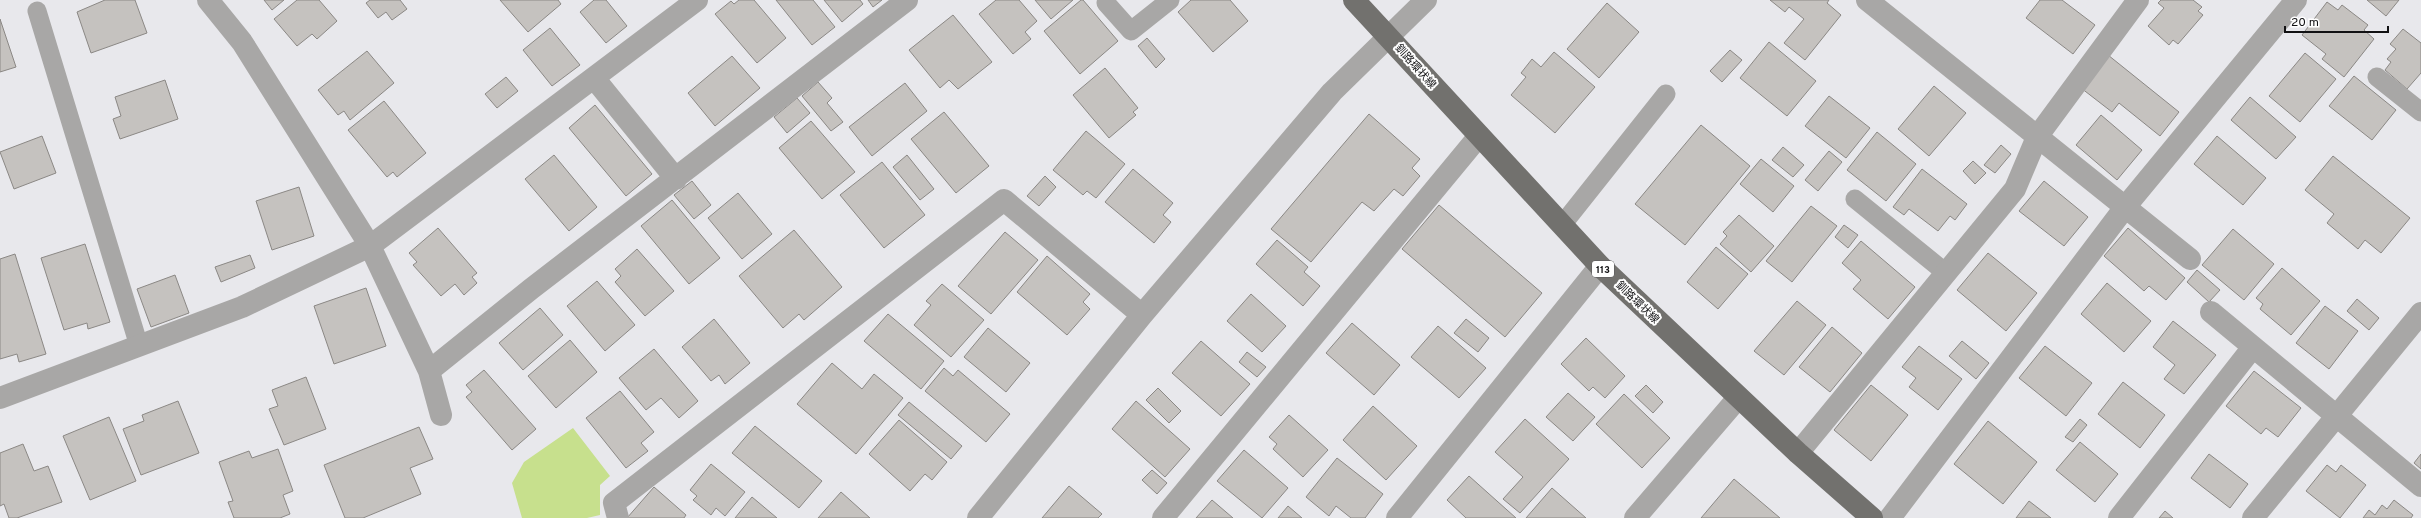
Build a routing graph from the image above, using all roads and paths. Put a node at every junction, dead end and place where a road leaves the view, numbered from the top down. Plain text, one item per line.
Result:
1 (208, 0) edge
2 (907, 0) edge
3 (1170, 0) edge
4 (1354, 0) edge
5 (1426, 0) edge
6 (1867, 0) edge
7 (2138, 0) edge
8 (2296, 0) edge
9 (688, 3) edge
10 (1106, 3) dead end
11 (37, 11) dead end
12 (1391, 37) junction
13 (2378, 77) dead end
14 (594, 78) junction
15 (1666, 94) dead end
16 (2421, 112) edge
17 (1479, 136) junction
18 (2037, 137) junction
19 (676, 179) junction
20 (1855, 199) dead end
21 (2126, 206) junction
22 (1562, 225) junction
23 (370, 246) junction
24 (2190, 259) dead end
25 (1600, 266) junction
26 (1946, 273) junction
27 (2211, 312) dead end
28 (2421, 313) edge
29 (1142, 315) junction
30 (139, 346) junction
31 (2254, 347) junction
32 (429, 371) junction
33 (0, 398) edge
34 (1738, 398) junction
35 (441, 415) dead end
36 (2336, 416) junction
37 (1798, 454) junction
38 (2421, 486) edge
39 (618, 518) edge
40 (978, 518) edge
41 (1163, 518) edge
42 (1397, 518) edge
43 (1635, 518) edge
44 (1872, 518) edge
45 (1890, 518) edge
46 (2119, 518) edge
47 (2253, 518) edge

1 - 23 street
2 - 19 street
3 - 10 lane
4 - 12 main road, 釧路環状線 / 113
5 - 12 street
6 - 18 street
7 - 18 street
8 - 21 street
9 - 14 street
11 - 30 lane
12 - 17 main road, 釧路環状線 / 113
12 - 29 street
13 - 16 lane
14 - 19 street
14 - 23 street
15 - 22 lane
17 - 22 main road, 釧路環状線 / 113
17 - 41 street
18 - 21 street
18 - 26 street
19 - 32 street
20 - 26 lane
21 - 24 street
21 - 45 street
22 - 25 main road, 釧路環状線 / 113
23 - 30 street
23 - 32 street
25 - 34 main road, 釧路環状線 / 113
25 - 42 street
26 - 37 street
27 - 31 street
28 - 36 street
29 - 39 street
29 - 40 street
30 - 33 street
31 - 36 street
31 - 46 street
32 - 35 street
34 - 37 main road, 釧路環状線 / 113
34 - 43 street
36 - 38 street
36 - 47 street
37 - 44 main road, 釧路環状線 / 113

